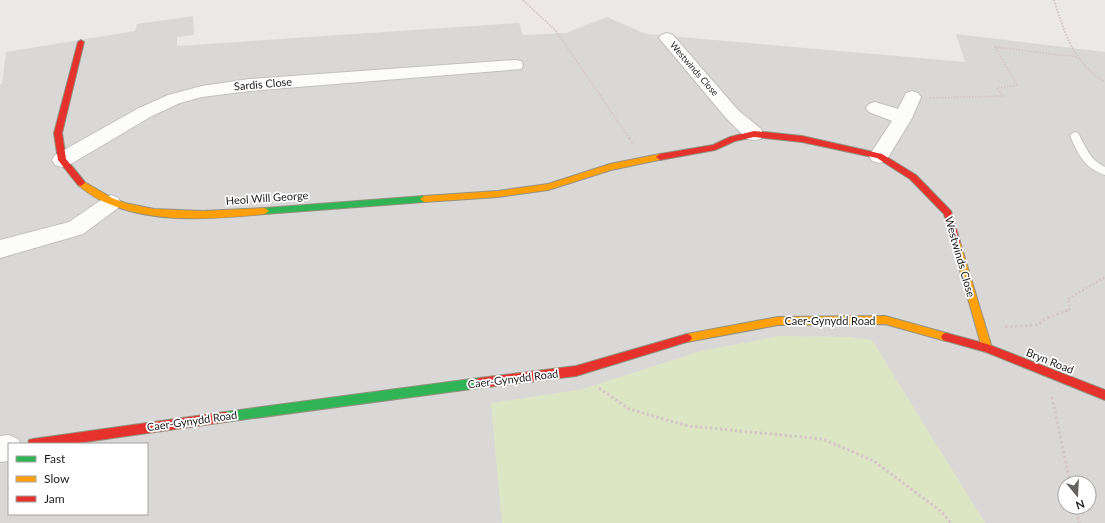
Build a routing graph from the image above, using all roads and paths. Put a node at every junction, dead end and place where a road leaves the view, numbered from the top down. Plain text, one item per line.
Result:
1 (523, 0) edge
2 (1054, 0) edge
3 (667, 38) dead end
4 (80, 42) dead end
5 (1077, 58) junction
6 (515, 65) dead end
7 (1105, 82) edge
8 (912, 97) joint
9 (875, 108) dead end
10 (903, 118) junction
11 (754, 134) junction
12 (1075, 135) dead end
13 (879, 156) junction
14 (62, 160) junction
15 (645, 161) junction
16 (610, 167) joint
17 (1105, 171) edge
18 (111, 203) junction
19 (0, 249) edge
20 (1105, 277) edge
21 (981, 327) junction
22 (987, 348) junction
23 (576, 371) junction
24 (1050, 374) junction
25 (1105, 395) edge
26 (40, 443) edge
27 (1068, 475) edge
28 (951, 523) edge

1 - 15 path
2 - 5 path
3 - 11 street, Westwinds Close
4 - 14 street
5 - 7 path
5 - 8 path
6 - 14 street, Sardis Close
8 - 10 street
9 - 10 street
10 - 13 street
11 - 13 street, Westwinds Close
11 - 15 street, Westwinds Close
12 - 17 lane
13 - 21 street, Westwinds Close
14 - 18 street, Heol Will George
15 - 16 street, Westwinds Close
16 - 18 street, Heol Will George
18 - 19 street
20 - 21 path
21 - 22 street, Westwinds Close
22 - 23 street, Caer-Gynydd Road
22 - 24 street, Bryn Road
23 - 26 street, Caer-Gynydd Road
23 - 28 path
24 - 25 street, Bryn Road
24 - 27 path

